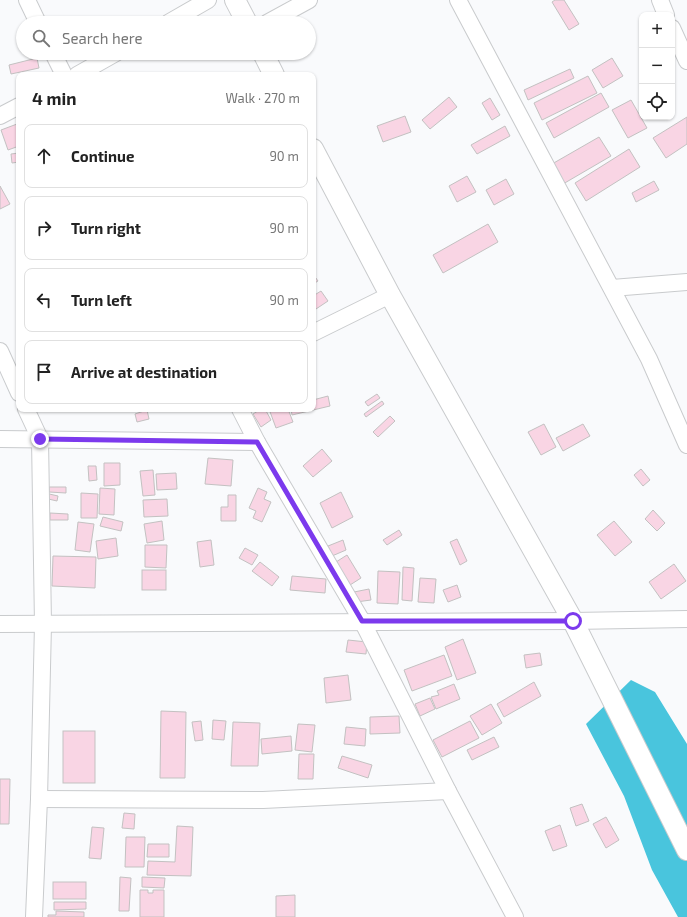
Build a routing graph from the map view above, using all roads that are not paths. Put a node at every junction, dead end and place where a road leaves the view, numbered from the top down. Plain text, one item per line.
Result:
1 (27, 0) edge
2 (208, 0) edge
3 (234, 0) edge
4 (309, 0) edge
5 (458, 0) edge
6 (660, 0) edge
7 (665, 12) edge
8 (35, 16) edge
9 (180, 16) edge
10 (243, 16) edge
11 (279, 16) edge
12 (675, 35) edge
13 (56, 60) edge
14 (104, 60) edge
15 (266, 60) edge
16 (687, 62) edge
17 (62, 72) edge
18 (82, 72) edge
19 (272, 72) edge
20 (16, 108) edge
21 (0, 116) edge
22 (316, 155) edge
23 (687, 282) edge
24 (612, 288) junction
25 (390, 295) junction
26 (316, 332) edge
27 (0, 351) edge
28 (16, 386) edge
29 (27, 412) edge
30 (242, 412) edge
31 (0, 439) edge
32 (40, 439) junction
33 (257, 442) junction
34 (687, 443) edge
35 (687, 619) edge
36 (362, 621) junction
37 (573, 621) junction
38 (0, 624) edge
39 (42, 624) junction
40 (448, 791) junction
41 (39, 799) junction
42 (687, 850) edge
43 (34, 917) edge
44 (515, 917) edge

1 - 8 street
2 - 9 street
3 - 10 street
4 - 11 street
5 - 24 street
6 - 7 street
12 - 16 street
13 - 17 street
14 - 18 street
15 - 19 street
20 - 21 street
22 - 25 street
23 - 24 street
24 - 34 street
25 - 26 street
25 - 37 street
27 - 28 street
29 - 32 street
30 - 33 street
31 - 32 street
32 - 33 street
32 - 39 street
33 - 36 street
35 - 37 street
36 - 37 street
36 - 39 street
36 - 40 street
37 - 42 street
38 - 39 street
39 - 41 street
40 - 41 street
40 - 44 street
41 - 43 street

